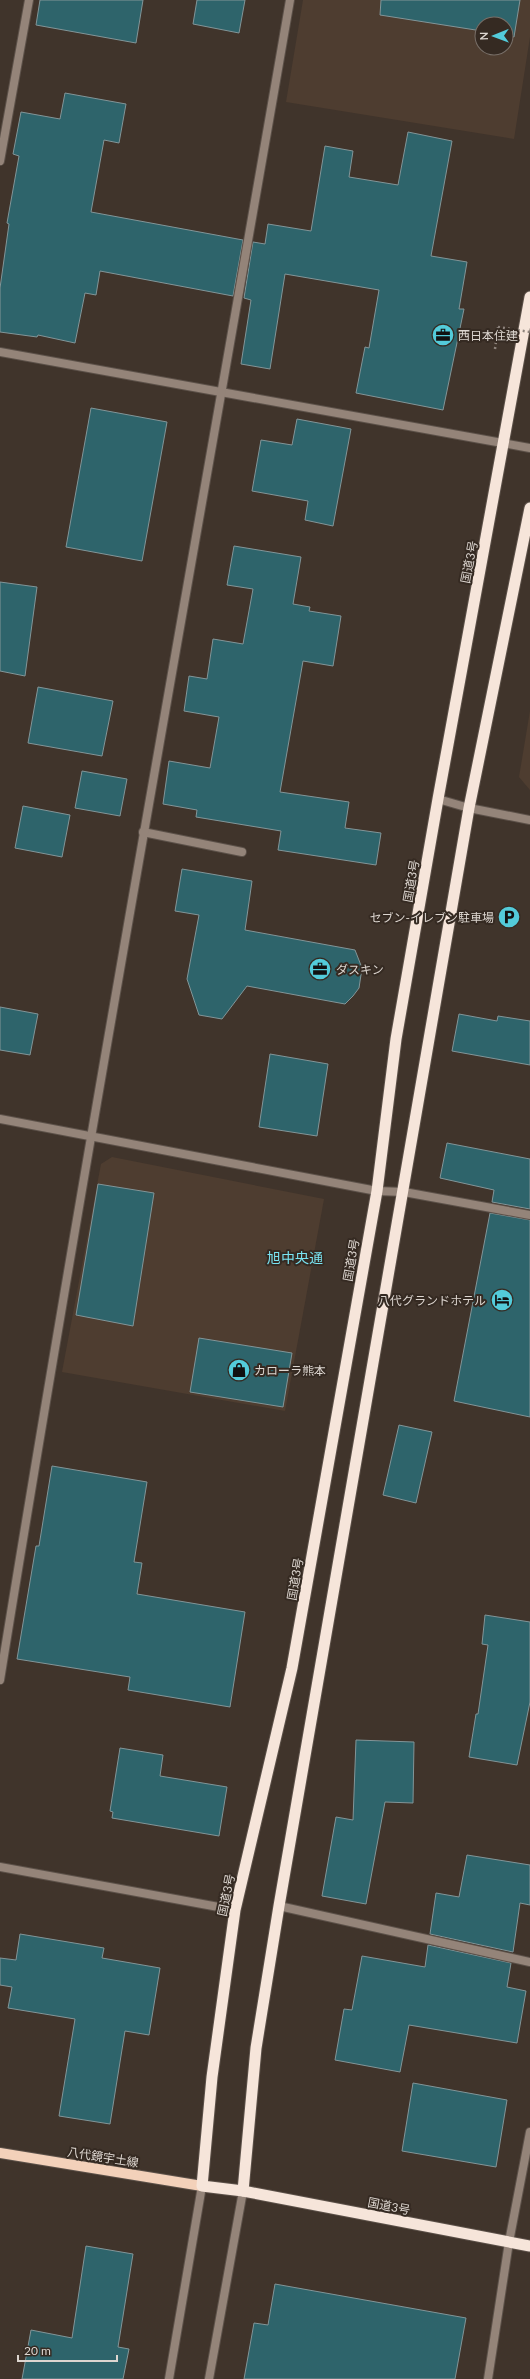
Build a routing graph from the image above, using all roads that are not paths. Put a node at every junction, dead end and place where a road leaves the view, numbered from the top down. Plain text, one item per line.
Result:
1 (29, 0) edge
2 (290, 0) edge
3 (0, 161) edge
4 (530, 297) edge
5 (0, 352) edge
6 (222, 391) junction
7 (505, 442) junction
8 (530, 448) edge
9 (530, 508) edge
10 (438, 799) junction
11 (469, 808) junction
12 (530, 820) edge
13 (143, 832) junction
14 (242, 852) dead end
15 (0, 1119) edge
16 (93, 1138) junction
17 (376, 1191) junction
18 (404, 1192) junction
19 (530, 1215) edge
20 (0, 1680) edge
21 (0, 1867) edge
22 (279, 1906) junction
23 (235, 1910) junction
24 (530, 1962) edge
25 (530, 2132) edge
26 (0, 2153) edge
27 (202, 2186) junction
28 (243, 2191) junction
29 (509, 2242) junction
30 (530, 2246) edge
31 (169, 2379) edge
32 (209, 2379) edge
33 (488, 2379) edge

1 - 3 street
2 - 6 street
4 - 7 highway, 国道3号
5 - 6 street
6 - 7 street
6 - 13 street
7 - 8 street
7 - 10 highway, 国道3号
9 - 11 highway
10 - 11 street
10 - 17 highway, 国道3号
11 - 12 street
11 - 18 highway
13 - 14 street
13 - 16 street
15 - 16 street
16 - 17 street
16 - 20 street
17 - 18 street
17 - 23 highway, 国道3号
18 - 19 street
18 - 22 highway
21 - 23 street
22 - 24 street
22 - 28 highway
23 - 27 highway, 国道3号
25 - 29 street
26 - 27 main road, 八代鏡宇土線
27 - 28 highway, 国道3号
27 - 31 street
28 - 29 highway, 国道3号
28 - 32 street
29 - 30 highway, 国道3号
29 - 33 street

